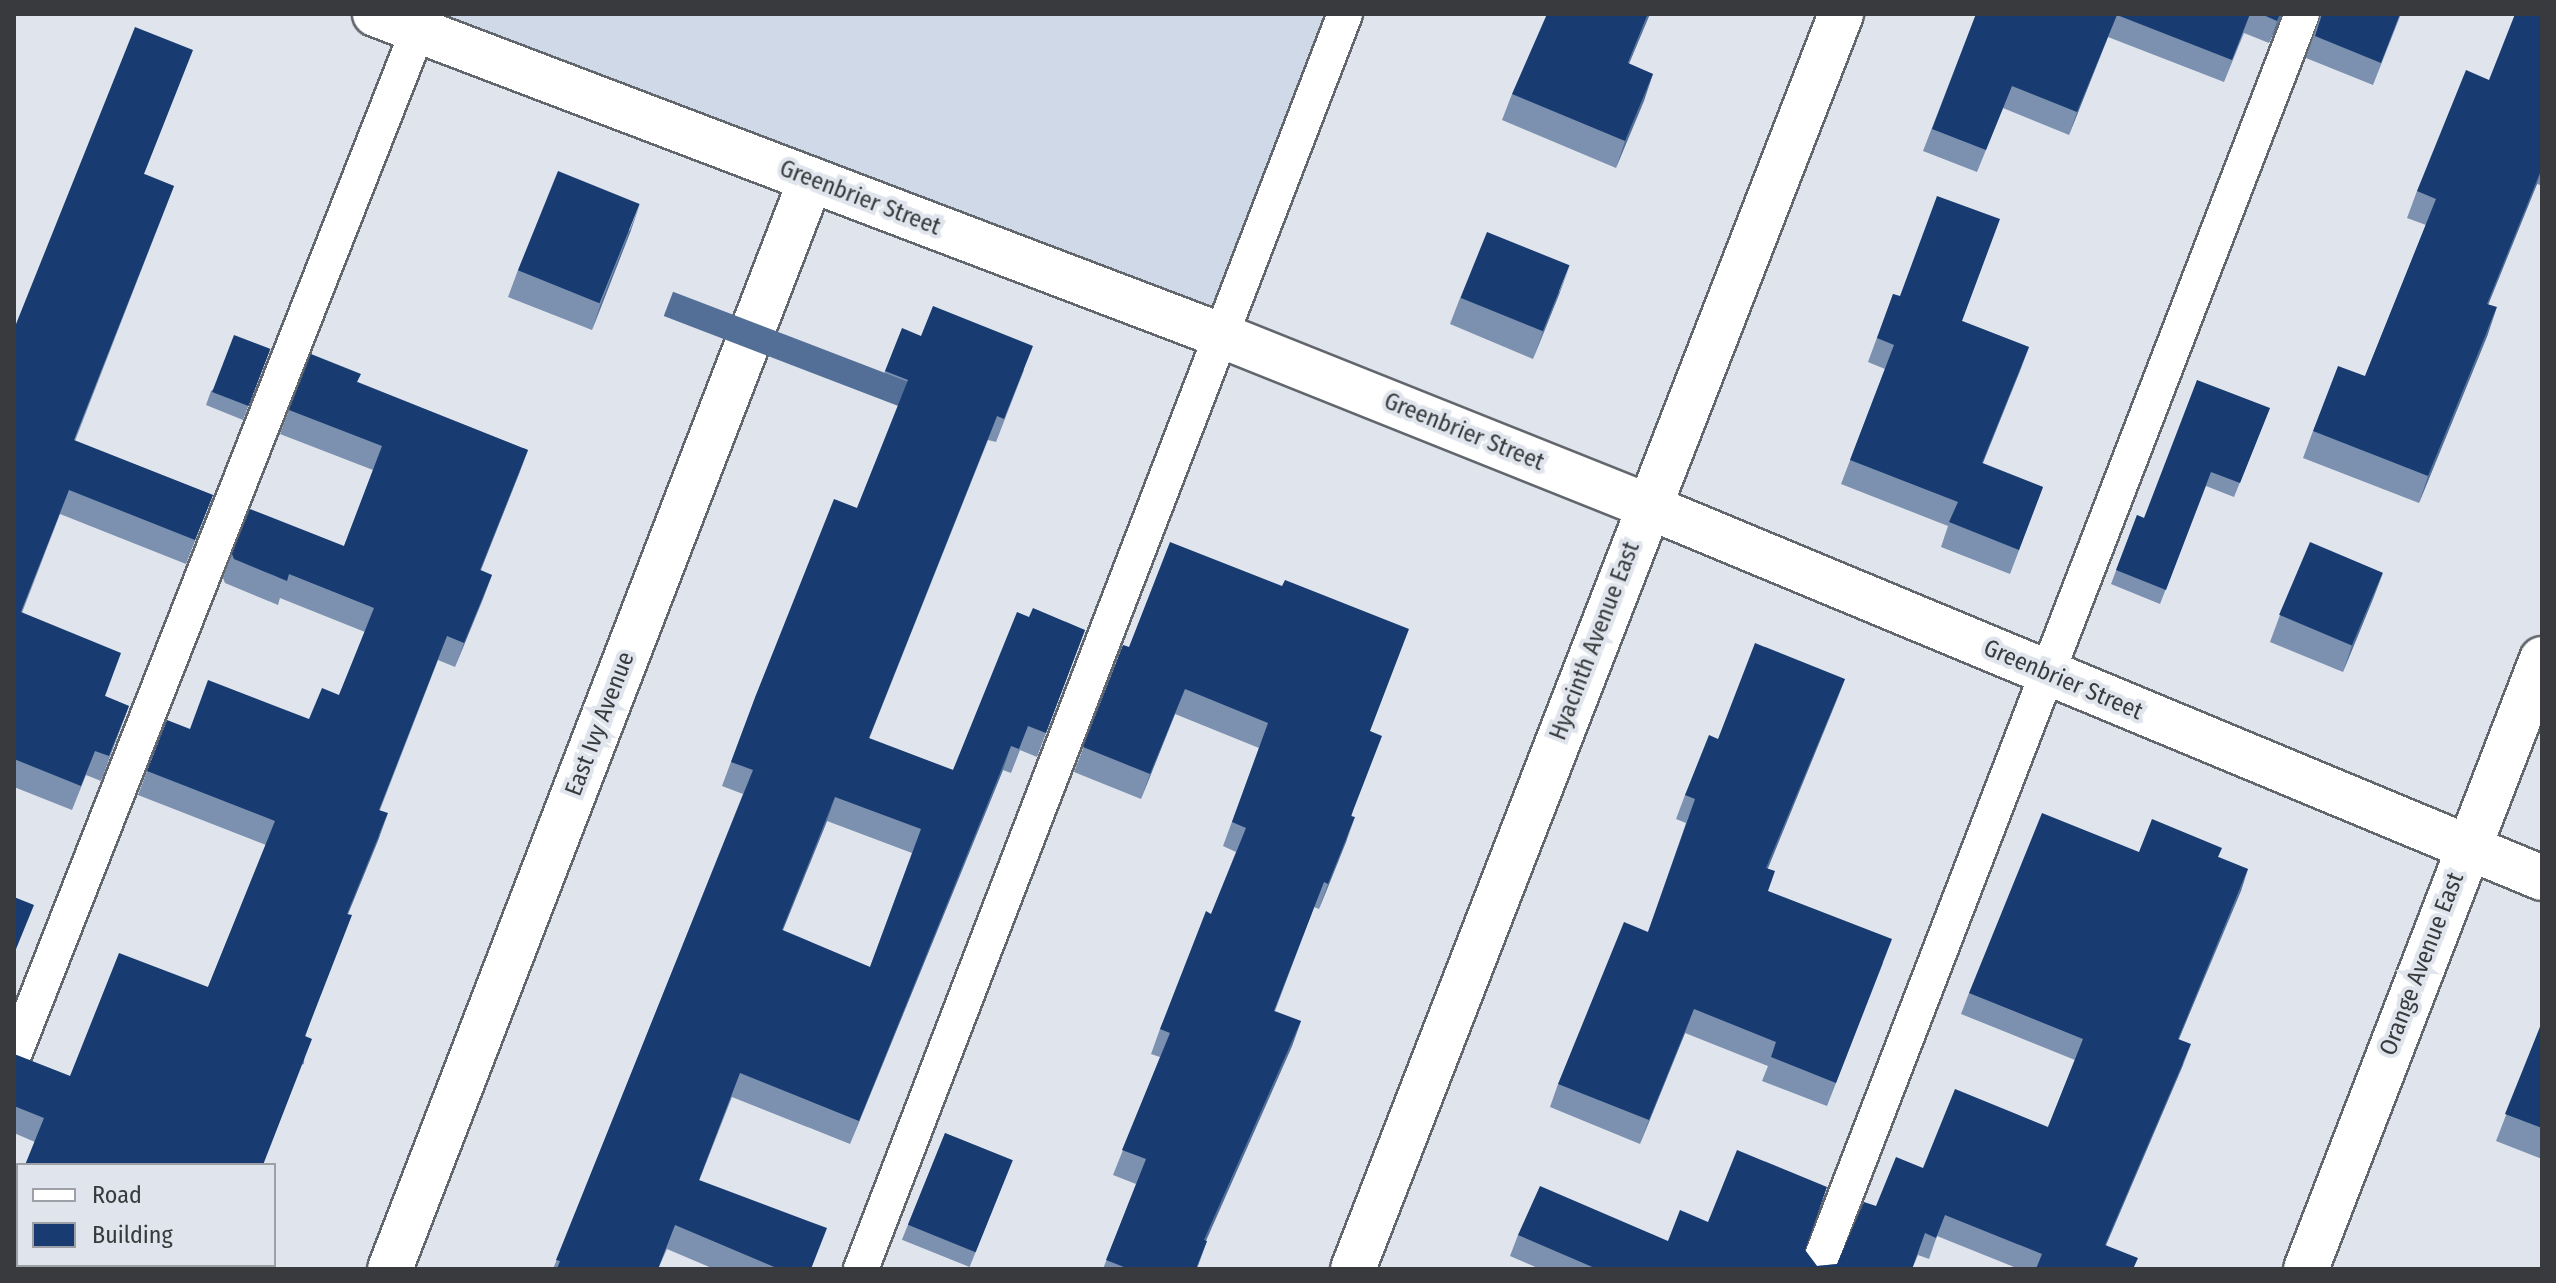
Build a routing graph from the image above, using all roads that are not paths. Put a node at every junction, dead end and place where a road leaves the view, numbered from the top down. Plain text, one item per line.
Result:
1 (375, 14) edge
2 (1345, 14) edge
3 (1841, 14) edge
4 (2302, 14) edge
5 (418, 30) junction
6 (811, 179) junction
7 (1220, 335) junction
8 (1647, 506) junction
9 (2542, 659) edge
10 (2047, 673) junction
11 (2467, 848) junction
12 (2542, 878) edge
13 (14, 1055) edge
14 (390, 1269) edge
15 (861, 1269) edge
16 (1353, 1269) edge
17 (1817, 1269) edge
18 (2306, 1269) edge

1 - 5 street, Greenbrier Street
2 - 7 lane
3 - 8 street, Hyacinth Avenue East
4 - 10 lane
5 - 6 street, Greenbrier Street
5 - 13 lane
6 - 7 street, Greenbrier Street
6 - 14 street, East Ivy Avenue
7 - 8 street, Greenbrier Street
7 - 15 lane
8 - 10 street, Greenbrier Street
8 - 16 street, Hyacinth Avenue East
9 - 11 street, Orange Avenue East
10 - 11 street, Greenbrier Street
10 - 17 lane
11 - 12 street, Greenbrier Street
11 - 18 street, Orange Avenue East

